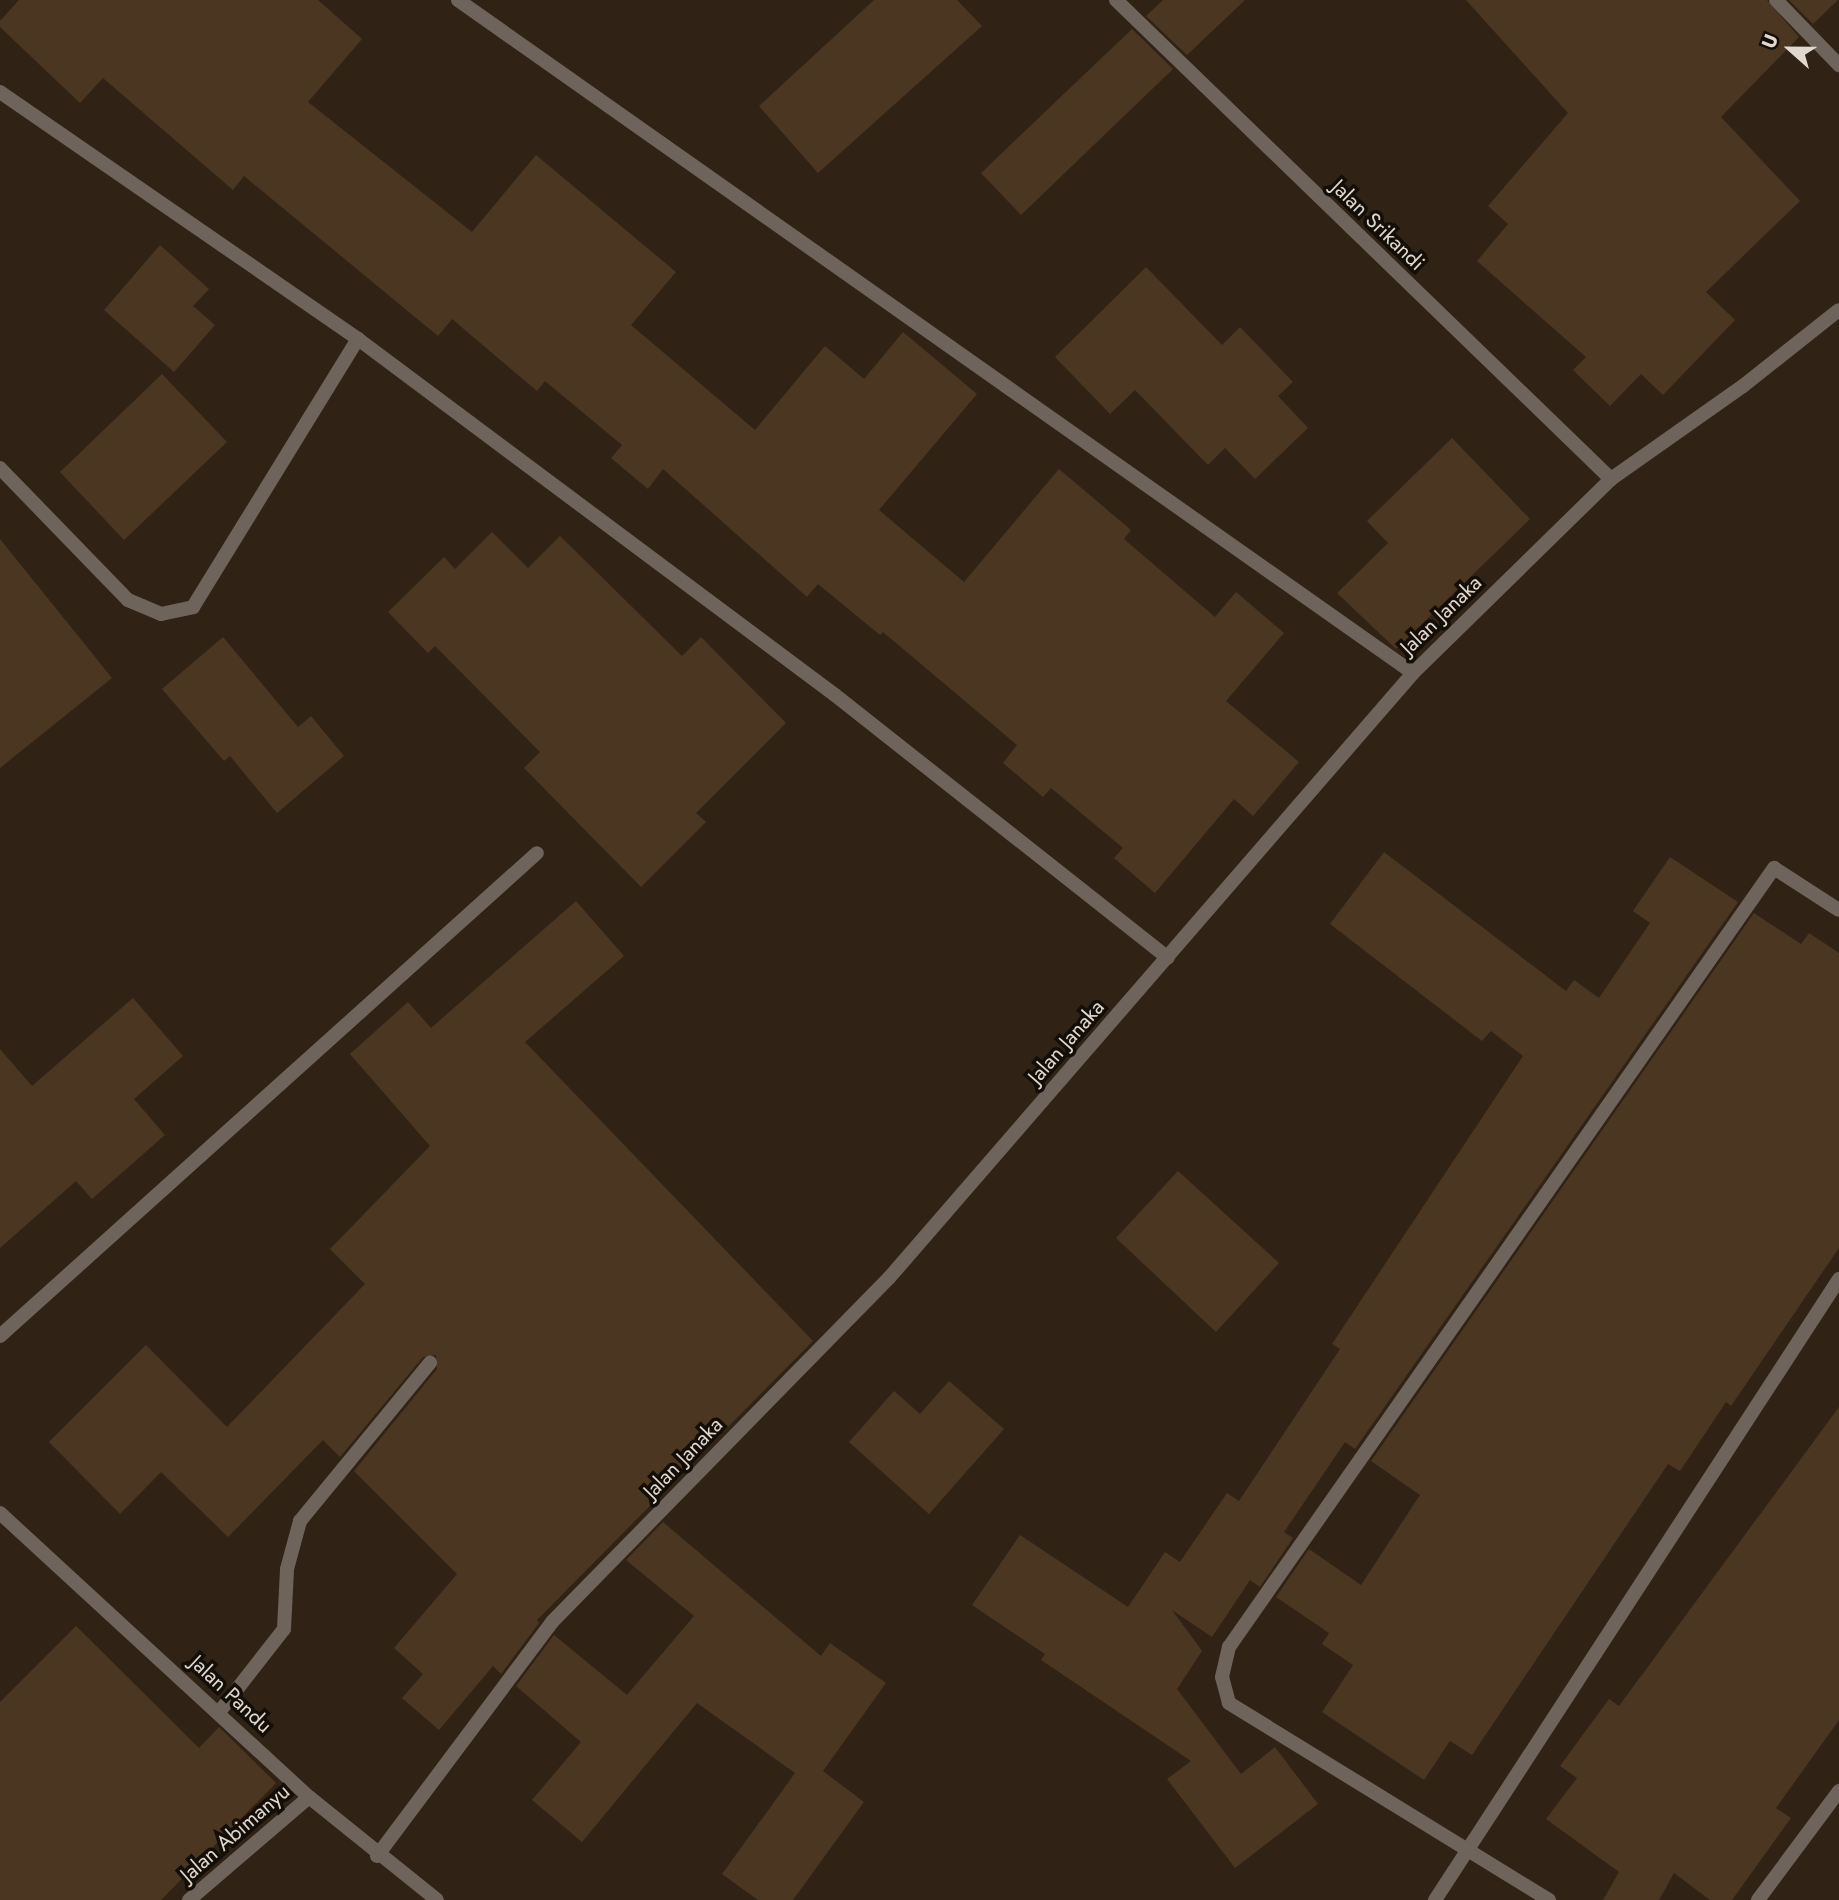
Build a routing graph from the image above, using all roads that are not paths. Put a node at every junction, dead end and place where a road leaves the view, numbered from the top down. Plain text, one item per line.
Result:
1 (458, 0) edge
2 (1116, 0) edge
3 (1776, 0) edge
4 (1839, 65) edge
5 (0, 92) edge
6 (1839, 310) edge
7 (358, 339) junction
8 (0, 468) edge
9 (1611, 480) junction
10 (1413, 673) junction
11 (537, 853) dead end
12 (1839, 910) edge
13 (1168, 958) junction
14 (1839, 1279) edge
15 (0, 1336) edge
16 (430, 1363) dead end
17 (0, 1513) edge
18 (220, 1711) junction
19 (1839, 1791) edge
20 (309, 1797) junction
21 (1466, 1852) junction
22 (377, 1856) junction
23 (189, 1900) edge
24 (437, 1900) edge
25 (1435, 1900) edge
26 (1549, 1900) edge
27 (1758, 1900) edge

1 - 10 street
2 - 9 street, Jalan Srikandi
3 - 4 street
5 - 7 street
6 - 9 street, Jalan Janaka
7 - 8 street
7 - 13 street
9 - 10 street, Jalan Janaka
10 - 13 street, Jalan Janaka
11 - 15 street
12 - 21 street
13 - 22 street, Jalan Janaka
14 - 21 street
16 - 18 street
17 - 18 street, Jalan Pandu
18 - 20 street, Jalan Pandu
19 - 27 street
20 - 22 street, Jalan Pandu
20 - 23 street, Jalan Abimanyu
21 - 25 street
21 - 26 street
22 - 24 street, Jalan Pandu

